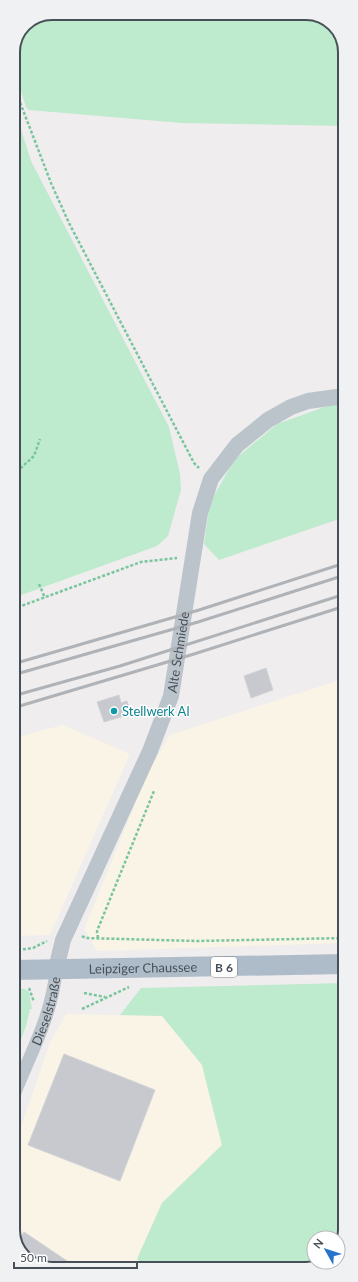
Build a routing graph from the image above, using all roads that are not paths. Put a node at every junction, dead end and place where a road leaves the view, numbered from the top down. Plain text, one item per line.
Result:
1 (338, 397) edge
2 (338, 964) edge
3 (56, 969) junction
4 (20, 978) edge
5 (20, 1080) edge

1 - 3 street, Alte Schmiede
2 - 3 main road, Leipziger Chaussee / B 6
3 - 4 main road, Leipziger Chaussee / B 6
3 - 5 street, Dieselstraße

